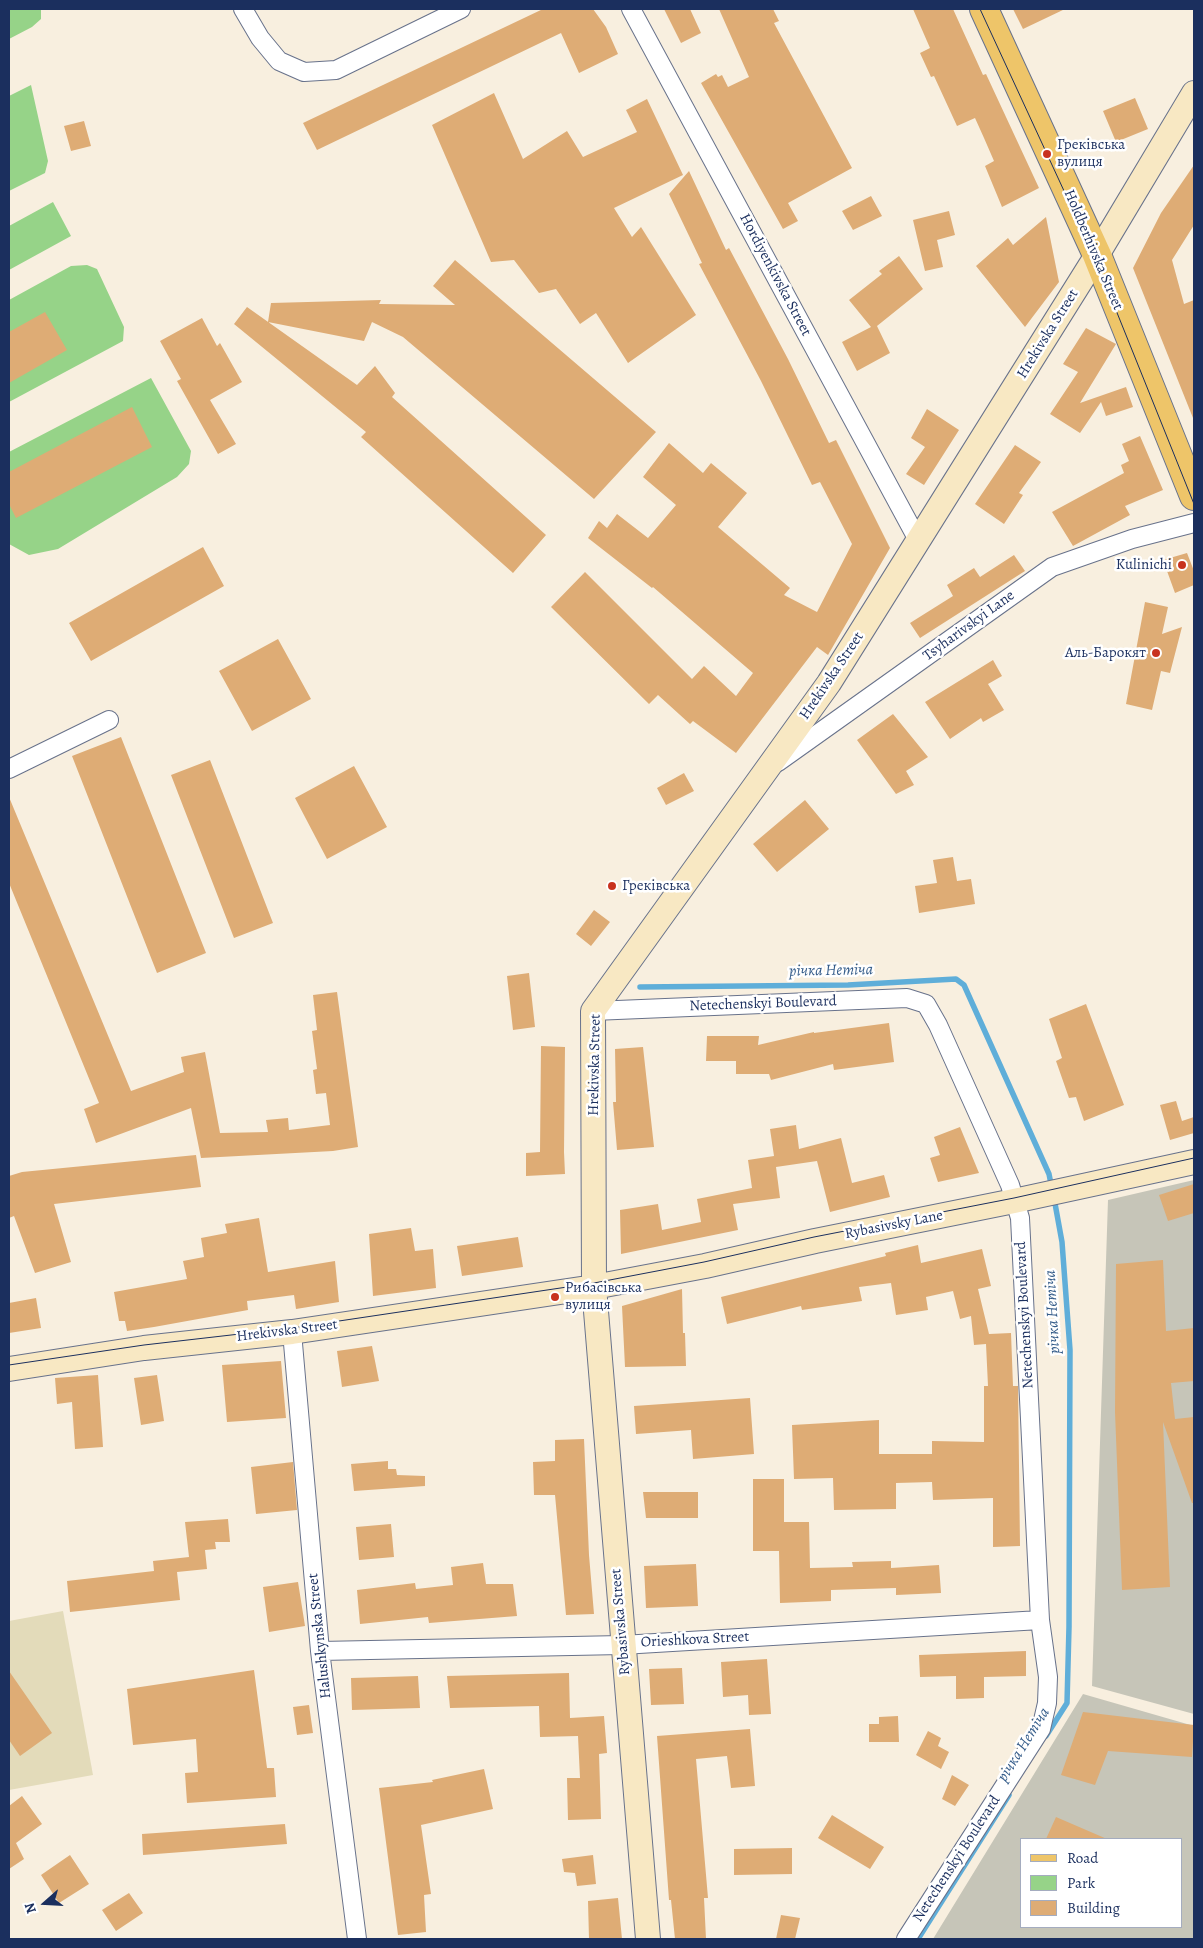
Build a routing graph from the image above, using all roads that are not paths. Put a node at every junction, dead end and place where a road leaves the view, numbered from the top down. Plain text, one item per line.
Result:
1 (243, 9) edge
2 (461, 9) edge
3 (631, 9) edge
4 (984, 9) edge
5 (1194, 92) edge
6 (1097, 255) junction
7 (1194, 496) edge
8 (1194, 523) edge
9 (919, 542) junction
10 (109, 720) dead end
11 (9, 769) edge
12 (765, 771) junction
13 (593, 1011) junction
14 (1194, 1162) edge
15 (1014, 1201) junction
16 (594, 1296) junction
17 (292, 1332) junction
18 (9, 1369) edge
19 (1040, 1620) junction
20 (622, 1644) junction
21 (320, 1651) junction
22 (357, 1939) edge
23 (648, 1939) edge
24 (906, 1939) edge

1 - 2 street
3 - 9 street, Hordiyenkivska Street
4 - 6 main road, Holdberhivska Street
5 - 6 street, Hrekivska Street
6 - 7 main road, Holdberhivska Street
6 - 9 street, Hrekivska Street
8 - 12 street, Tsyharivskyi Lane
9 - 12 street, Hrekivska Street
10 - 11 street
12 - 13 street, Hrekivska Street
13 - 15 street, Netechenskyi Boulevard
13 - 16 street, Hrekivska Street
14 - 15 street, Rybasivsky Lane
15 - 16 street, Rybasivsky Lane
15 - 19 street, Netechenskyi Boulevard
16 - 17 street, Hrekivska Street
16 - 20 street, Rybasivska Street
17 - 18 street, Hrekivska Street
17 - 21 street, Halushkynska Street
19 - 20 street, Orieshkova Street
19 - 24 street, Netechenskyi Boulevard
20 - 21 street, Orieshkova Street
20 - 23 street, Rybasivska Street
21 - 22 street, Halushkynska Street

